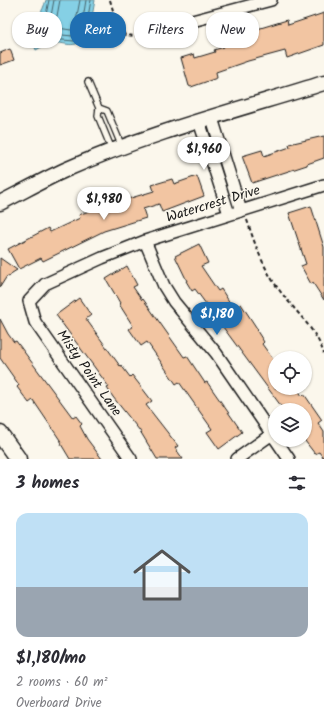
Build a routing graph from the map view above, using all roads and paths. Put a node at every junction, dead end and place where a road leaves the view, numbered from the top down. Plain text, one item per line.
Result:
1 (110, 0) edge
2 (271, 0) edge
3 (198, 19) edge
4 (134, 36) edge
5 (88, 82) dead end
6 (324, 83) edge
7 (99, 108) junction
8 (206, 119) junction
9 (117, 149) junction
10 (324, 185) edge
11 (0, 203) edge
12 (242, 210) junction
13 (229, 214) junction
14 (145, 241) junction
15 (29, 301) joint
16 (324, 354) edge
17 (268, 429) edge
18 (0, 434) edge
19 (268, 441) edge
20 (280, 447) edge
21 (18, 459) edge
22 (131, 459) edge
23 (237, 459) edge
24 (289, 459) edge

1 - 4 path
2 - 3 street
5 - 7 lane
6 - 8 street
7 - 9 lane
7 - 9 lane
8 - 9 street
8 - 12 street
8 - 13 street
9 - 11 street
10 - 12 street, Watercrest Drive
12 - 13 street, Watercrest Drive
12 - 16 path
13 - 14 street, Watercrest Drive
14 - 15 street, Watercrest Drive
14 - 17 street
15 - 22 street, Misty Point Lane
18 - 21 main road
19 - 23 street
20 - 24 street

